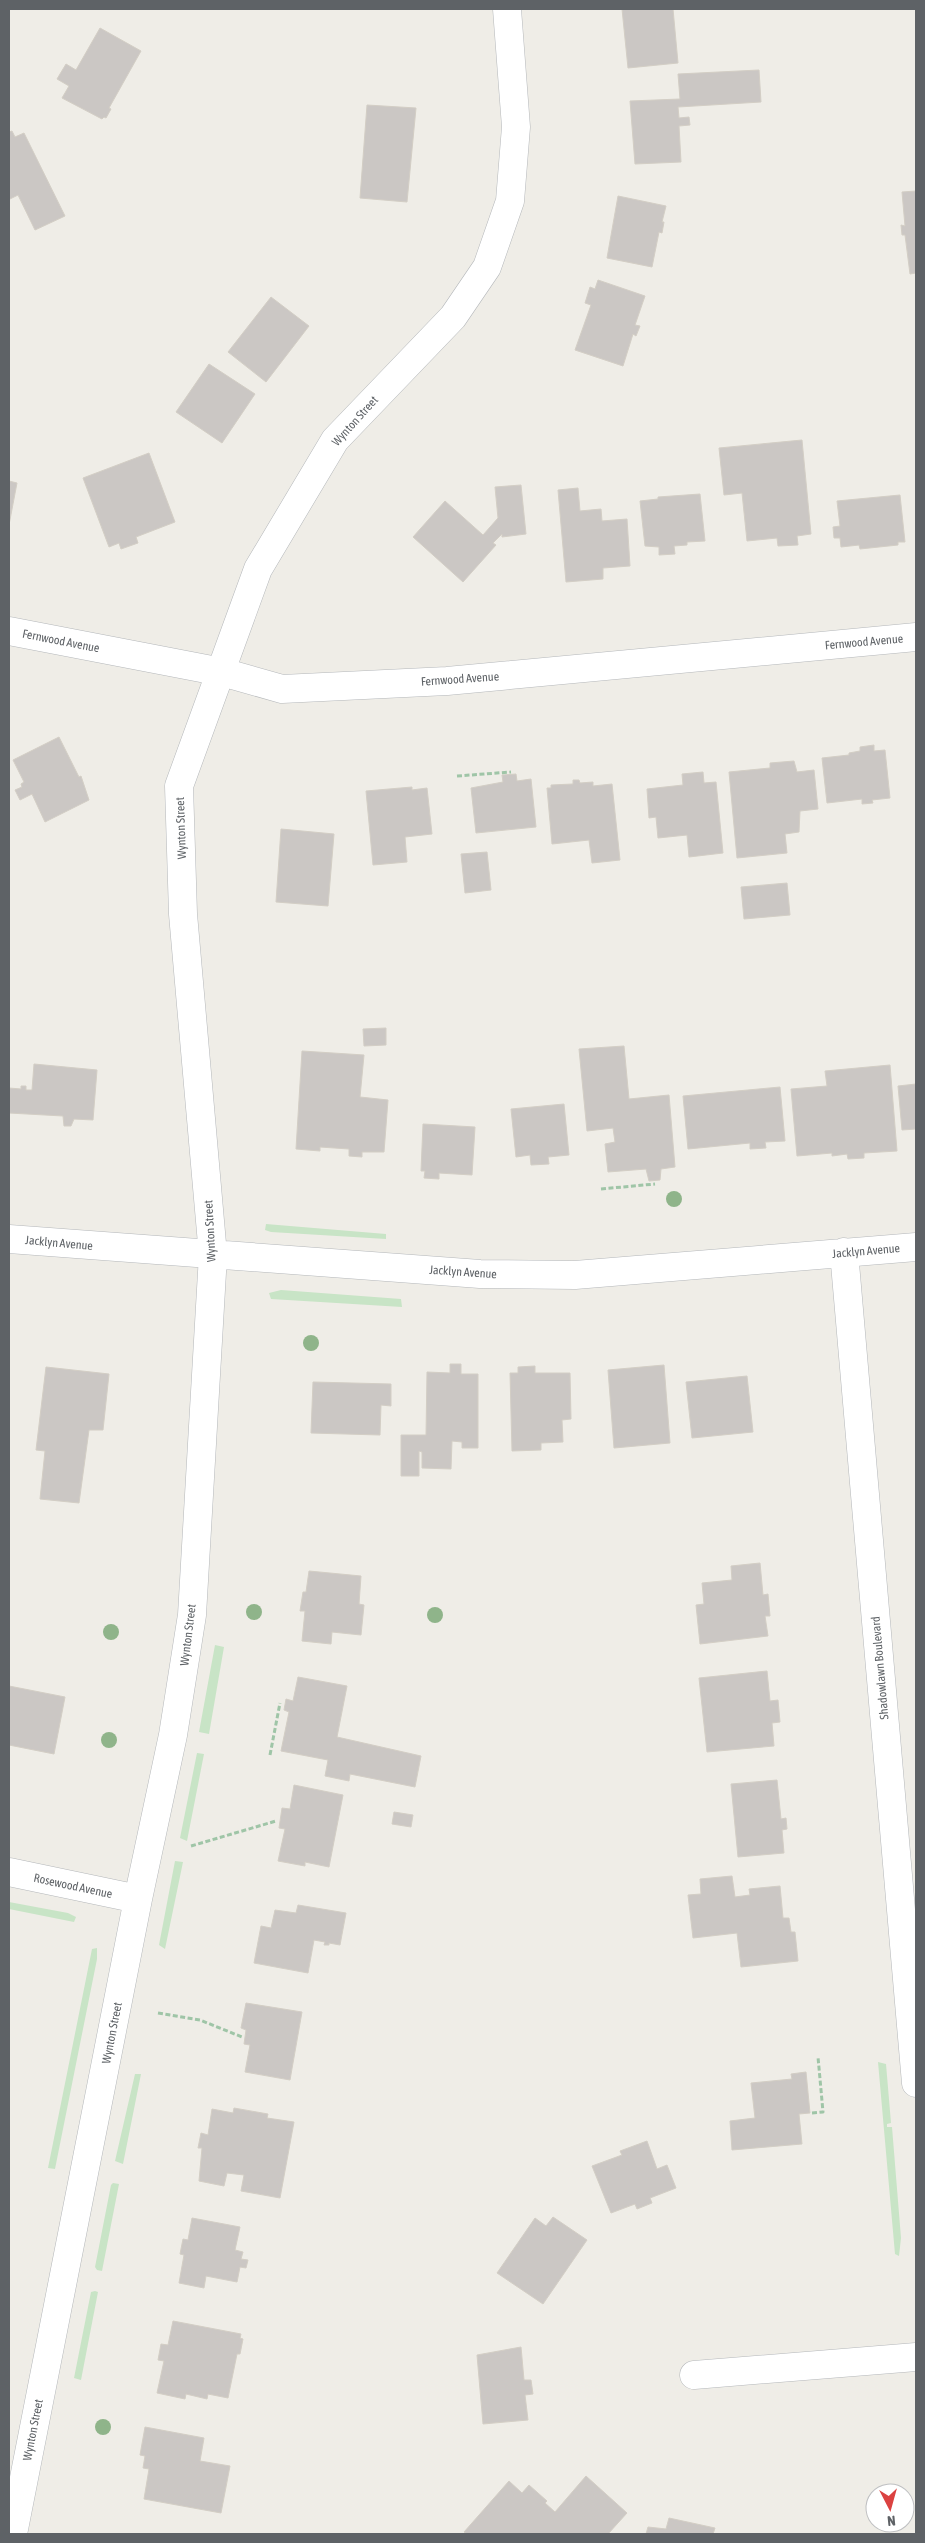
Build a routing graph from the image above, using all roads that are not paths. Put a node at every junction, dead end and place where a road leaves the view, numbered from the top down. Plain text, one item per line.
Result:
1 (507, 9) edge
2 (9, 631) edge
3 (916, 637) edge
4 (222, 672) junction
5 (9, 1239) edge
6 (916, 1247) edge
7 (844, 1252) junction
8 (213, 1255) junction
9 (9, 1872) edge
10 (138, 1899) junction
11 (916, 2083) edge
12 (916, 2357) edge
13 (694, 2375) dead end
14 (13, 2534) edge

1 - 4 street, Wynton Street
2 - 4 street, Fernwood Avenue
3 - 4 street, Fernwood Avenue
4 - 8 street, Wynton Street
5 - 8 street, Jacklyn Avenue
6 - 7 street, Jacklyn Avenue
7 - 8 street, Jacklyn Avenue
7 - 11 street, Shadowlawn Boulevard
8 - 10 street, Wynton Street
9 - 10 street, Rosewood Avenue
10 - 14 street, Wynton Street
12 - 13 street

